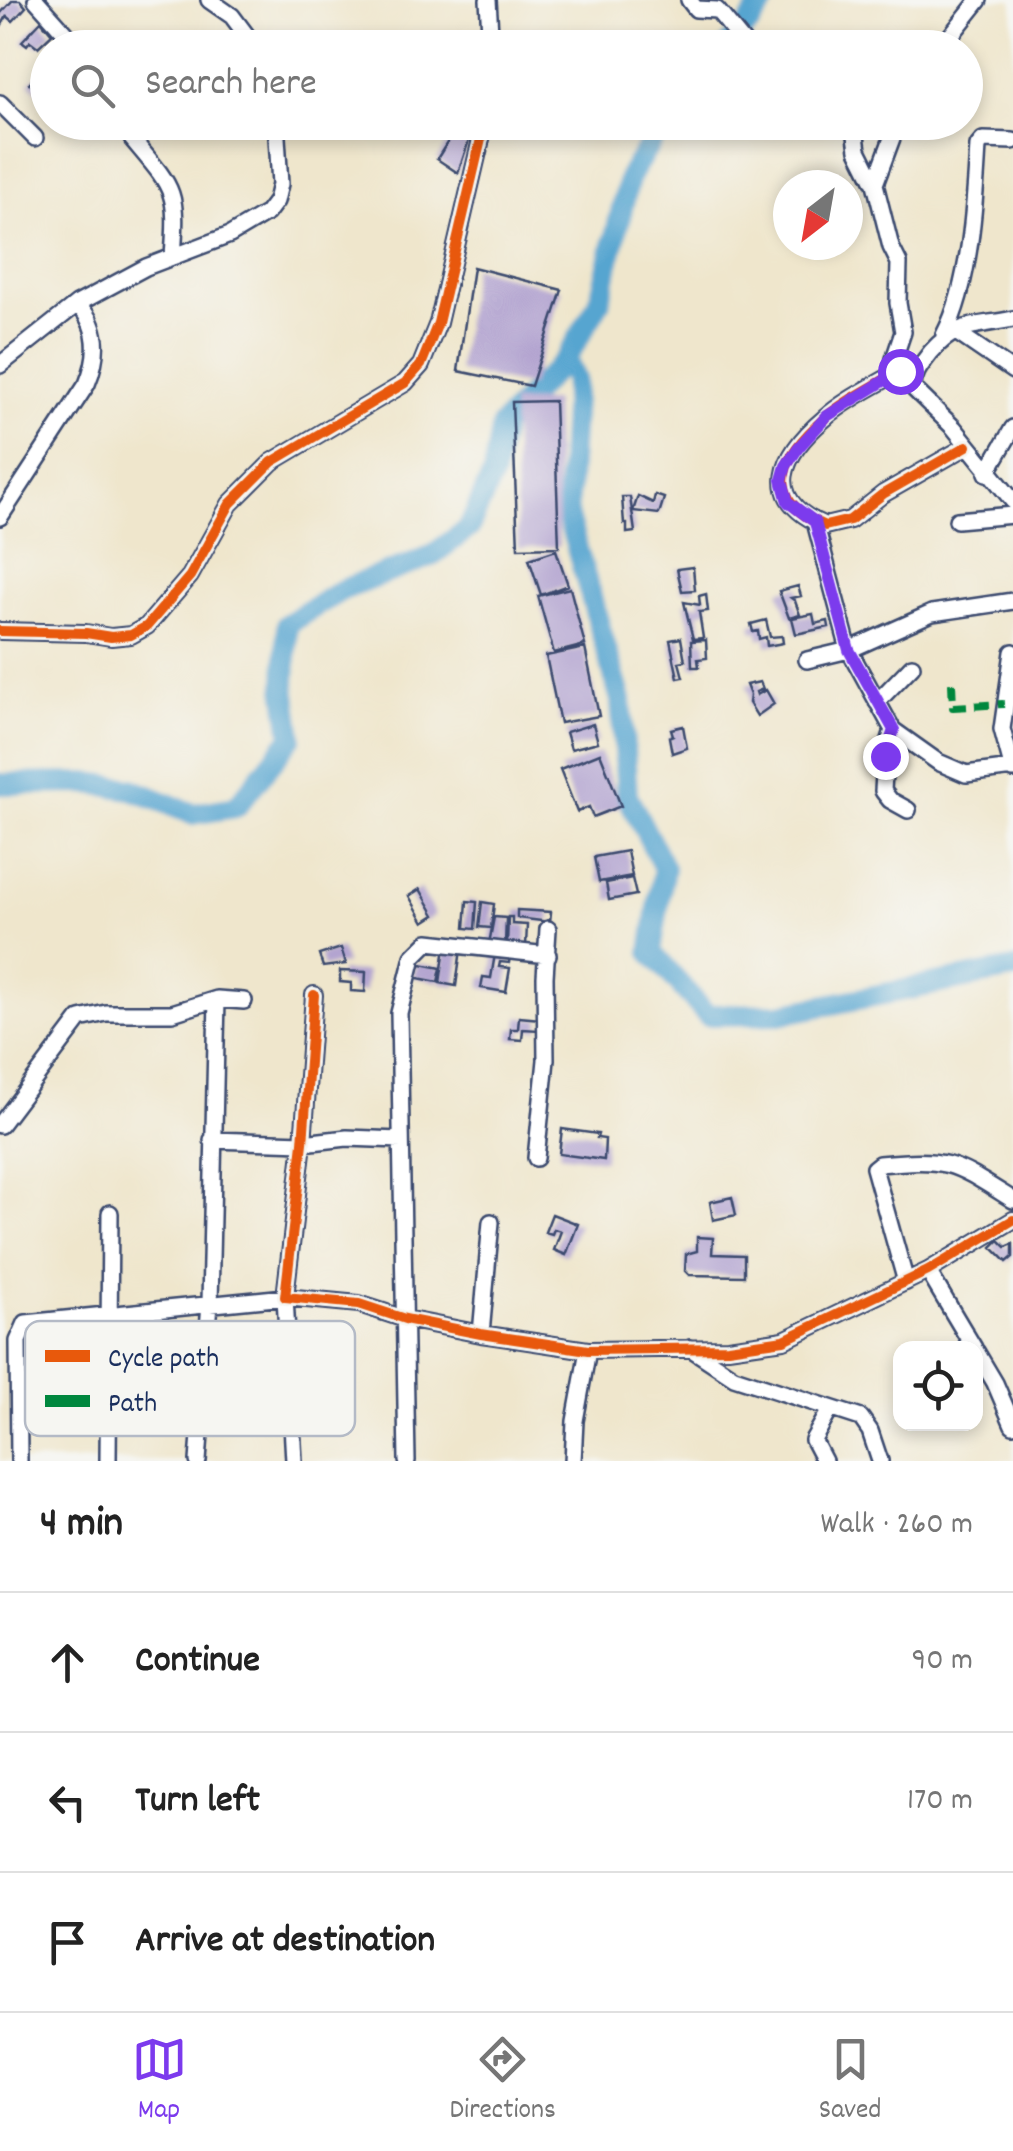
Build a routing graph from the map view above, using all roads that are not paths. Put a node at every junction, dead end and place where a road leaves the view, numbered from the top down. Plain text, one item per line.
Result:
1 (36, 0) edge
2 (208, 0) edge
3 (488, 0) edge
4 (689, 0) edge
5 (979, 0) edge
6 (63, 30) edge
7 (242, 30) edge
8 (490, 30) edge
9 (735, 30) edge
10 (955, 30) edge
11 (0, 103) edge
12 (30, 133) edge
13 (133, 140) edge
14 (277, 140) edge
15 (480, 140) edge
16 (857, 140) edge
17 (891, 140) edge
18 (1013, 141) edge
19 (875, 184) junction
20 (173, 256) junction
21 (77, 304) junction
22 (1013, 319) edge
23 (950, 333) junction
24 (0, 365) edge
25 (1013, 372) edge
26 (906, 374) junction
27 (1013, 428) edge
28 (967, 446) junction
29 (987, 472) junction
30 (1013, 501) edge
31 (1013, 515) edge
32 (0, 517) edge
33 (957, 520) dead end
34 (815, 522) junction
35 (1013, 601) edge
36 (0, 630) edge
37 (849, 650) junction
38 (1013, 652) edge
39 (807, 660) dead end
40 (912, 666) dead end
41 (877, 702) junction
42 (894, 730) junction
43 (1013, 769) edge
44 (908, 810) dead end
45 (548, 929) dead end
46 (548, 955) junction
47 (314, 995) dead end
48 (217, 999) junction
49 (244, 1002) dead end
50 (0, 1125) edge
51 (212, 1140) junction
52 (401, 1140) junction
53 (304, 1143) junction
54 (536, 1158) dead end
55 (1013, 1200) edge
56 (110, 1214) dead end
57 (1013, 1220) edge
58 (492, 1222) dead end
59 (928, 1271) junction
60 (906, 1282) junction
61 (285, 1296) junction
62 (210, 1303) junction
63 (112, 1314) junction
64 (404, 1319) junction
65 (45, 1321) edge
66 (112, 1321) edge
67 (209, 1321) edge
68 (286, 1321) edge
69 (25, 1324) edge
70 (481, 1334) junction
71 (970, 1341) edge
72 (690, 1348) junction
73 (588, 1350) junction
74 (983, 1363) edge
75 (830, 1410) junction
76 (1013, 1425) edge
77 (109, 1436) edge
78 (200, 1436) edge
79 (293, 1436) edge
80 (18, 1461) edge
81 (108, 1461) edge
82 (198, 1461) edge
83 (294, 1461) edge
84 (408, 1461) edge
85 (573, 1461) edge
86 (824, 1461) edge
87 (880, 1461) edge

1 - 6 street
2 - 7 street
3 - 8 street
4 - 9 street
5 - 10 street
11 - 12 street
13 - 20 street
14 - 20 street
15 - 36 street
16 - 19 street
17 - 19 street
18 - 23 street
19 - 26 street
20 - 21 street
21 - 24 street
21 - 32 street
22 - 23 street
23 - 25 street
23 - 26 street
26 - 28 street
26 - 34 street
27 - 29 street
28 - 29 street
28 - 34 street
29 - 30 street
31 - 33 street
34 - 37 street
35 - 37 street
37 - 39 street
37 - 41 street
38 - 43 street
40 - 41 street
41 - 42 street
42 - 43 street
42 - 44 street
45 - 46 street
46 - 52 street
46 - 54 street
47 - 53 street
48 - 49 street
48 - 50 street
48 - 51 street
51 - 53 street
51 - 62 street
52 - 53 street
52 - 64 street
53 - 61 street
55 - 60 street
56 - 63 street
57 - 59 street
58 - 70 street
59 - 60 street
59 - 71 street
60 - 72 street
61 - 62 street
61 - 64 street
61 - 68 street
62 - 63 street
62 - 67 street
63 - 65 street
63 - 66 street
64 - 70 street
64 - 84 street
69 - 80 street
70 - 73 street
72 - 73 street
72 - 75 street
73 - 85 street
74 - 76 street
75 - 86 street
75 - 87 street
77 - 81 street
78 - 82 street
79 - 83 street

